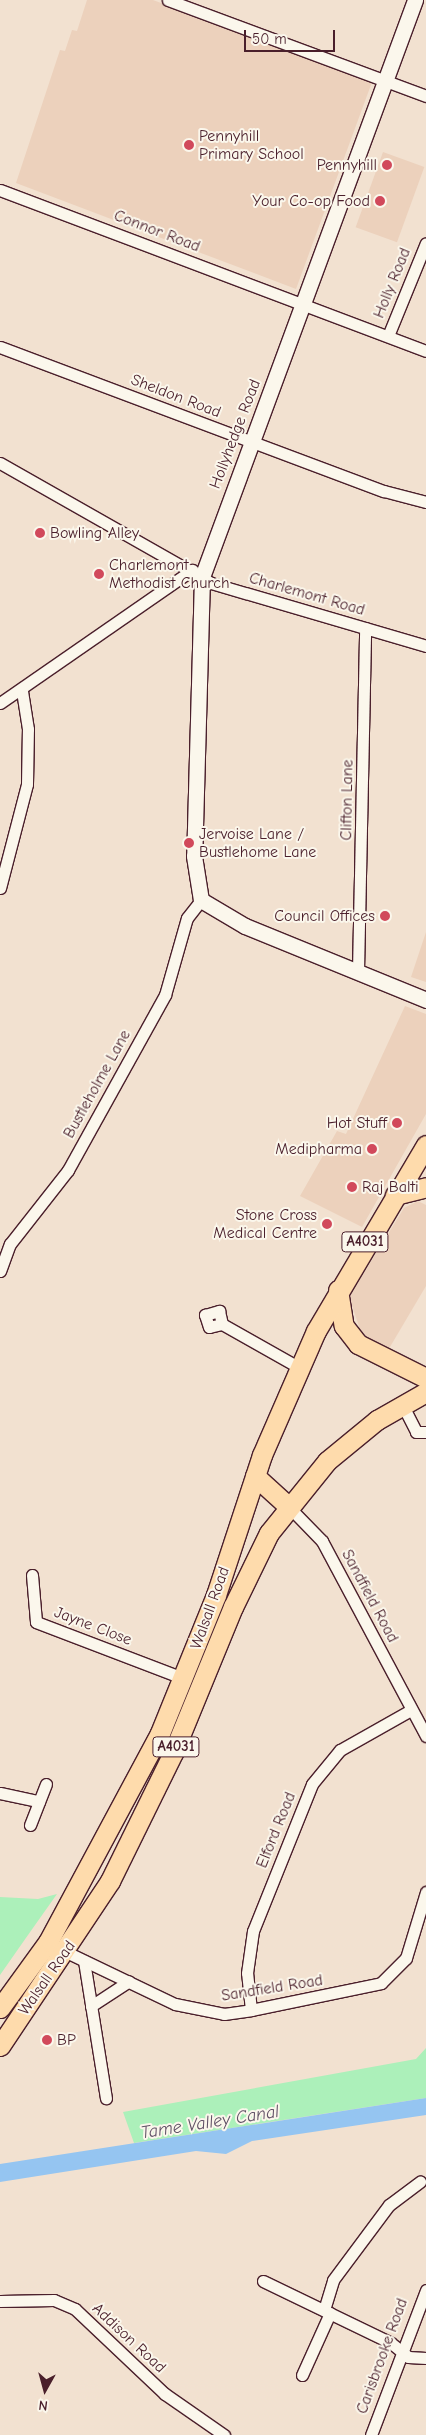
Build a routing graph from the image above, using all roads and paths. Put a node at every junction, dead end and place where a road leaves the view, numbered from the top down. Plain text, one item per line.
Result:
1 (168, 0) edge
2 (415, 0) edge
3 (384, 80) junction
4 (426, 96) edge
5 (0, 190) edge
6 (426, 243) edge
7 (302, 303) junction
8 (388, 336) junction
9 (0, 348) edge
10 (426, 351) edge
11 (251, 441) junction
12 (0, 463) edge
13 (426, 502) edge
14 (197, 574) junction
15 (365, 628) junction
16 (426, 646) edge
17 (22, 690) junction
18 (0, 703) edge
19 (0, 888) edge
20 (201, 900) junction
21 (358, 971) junction
22 (426, 1000) edge
23 (426, 1145) edge
24 (426, 1187) edge
25 (395, 1195) junction
26 (0, 1271) edge
27 (338, 1290) junction
28 (222, 1324) dead end
29 (300, 1368) junction
30 (426, 1378) edge
31 (426, 1392) edge
32 (402, 1404) junction
33 (426, 1432) edge
34 (255, 1476) junction
35 (288, 1506) junction
36 (32, 1575) dead end
37 (183, 1678) junction
38 (412, 1710) junction
39 (426, 1736) edge
40 (46, 1784) dead end
41 (0, 1792) edge
42 (39, 1801) junction
43 (30, 1825) dead end
44 (426, 1892) edge
45 (48, 1942) junction
46 (66, 1952) junction
47 (84, 1961) junction
48 (128, 1980) junction
49 (91, 2006) junction
50 (0, 2008) edge
51 (251, 2010) junction
52 (0, 2045) edge
53 (106, 2098) dead end
54 (420, 2182) dead end
55 (263, 2281) dead end
56 (426, 2290) edge
57 (0, 2301) edge
58 (327, 2312) junction
59 (399, 2351) junction
60 (426, 2358) edge
61 (302, 2375) dead end
62 (224, 2435) edge
63 (371, 2435) edge

1 - 3 street
2 - 3 street, Hollyhedge Road
3 - 4 street
3 - 7 street, Hollyhedge Road
5 - 7 street, Connor Road
6 - 8 street, Holly Road
7 - 8 street, Connor Road
7 - 11 street, Hollyhedge Road
8 - 10 street, Connor Road
9 - 11 street, Sheldon Road
11 - 13 street, Sheldon Road
11 - 14 street, Hollyhedge Road
12 - 14 street, Charlemont Road
14 - 15 street, Charlemont Road
14 - 17 street
14 - 20 street, Hollyhedge Road
15 - 16 street, Charlemont Road
15 - 21 street, Clifton Lane
17 - 18 street
17 - 19 street
20 - 21 street
20 - 26 street, Bustleholme Lane
21 - 22 street
23 - 25 main road, Walsall Road / A4031
24 - 25 main road
25 - 27 main road, Walsall Road / A4031
27 - 29 main road, Walsall Road / A4031
27 - 30 main road
28 - 29 street
29 - 34 main road, Walsall Road / A4031
31 - 32 main road, Walsall Road / A4031
32 - 33 street
32 - 35 main road, Walsall Road / A4031
34 - 35 main road
34 - 37 main road, Walsall Road / A4031
35 - 38 street, Sandfield Road
35 - 46 main road, Walsall Road / A4031
36 - 37 street, Jayne Close
37 - 45 main road, Walsall Road / A4031
38 - 39 street, Sandfield Road
38 - 51 street, Elford Road
40 - 42 street
41 - 42 street
42 - 43 street
44 - 51 street, Sandfield Road
45 - 46 street, Sandfield Road
45 - 50 main road, Walsall Road / A4031
46 - 47 street, Sandfield Road
46 - 52 main road, Walsall Road / A4031
47 - 48 street, Sandfield Road
47 - 49 street
48 - 49 street
48 - 51 street, Sandfield Road
49 - 53 street
54 - 58 street
55 - 58 street
56 - 59 street, Carisbrooke Road
57 - 62 street, Addison Road
58 - 59 street
58 - 61 street
59 - 60 street
59 - 63 street, Carisbrooke Road

